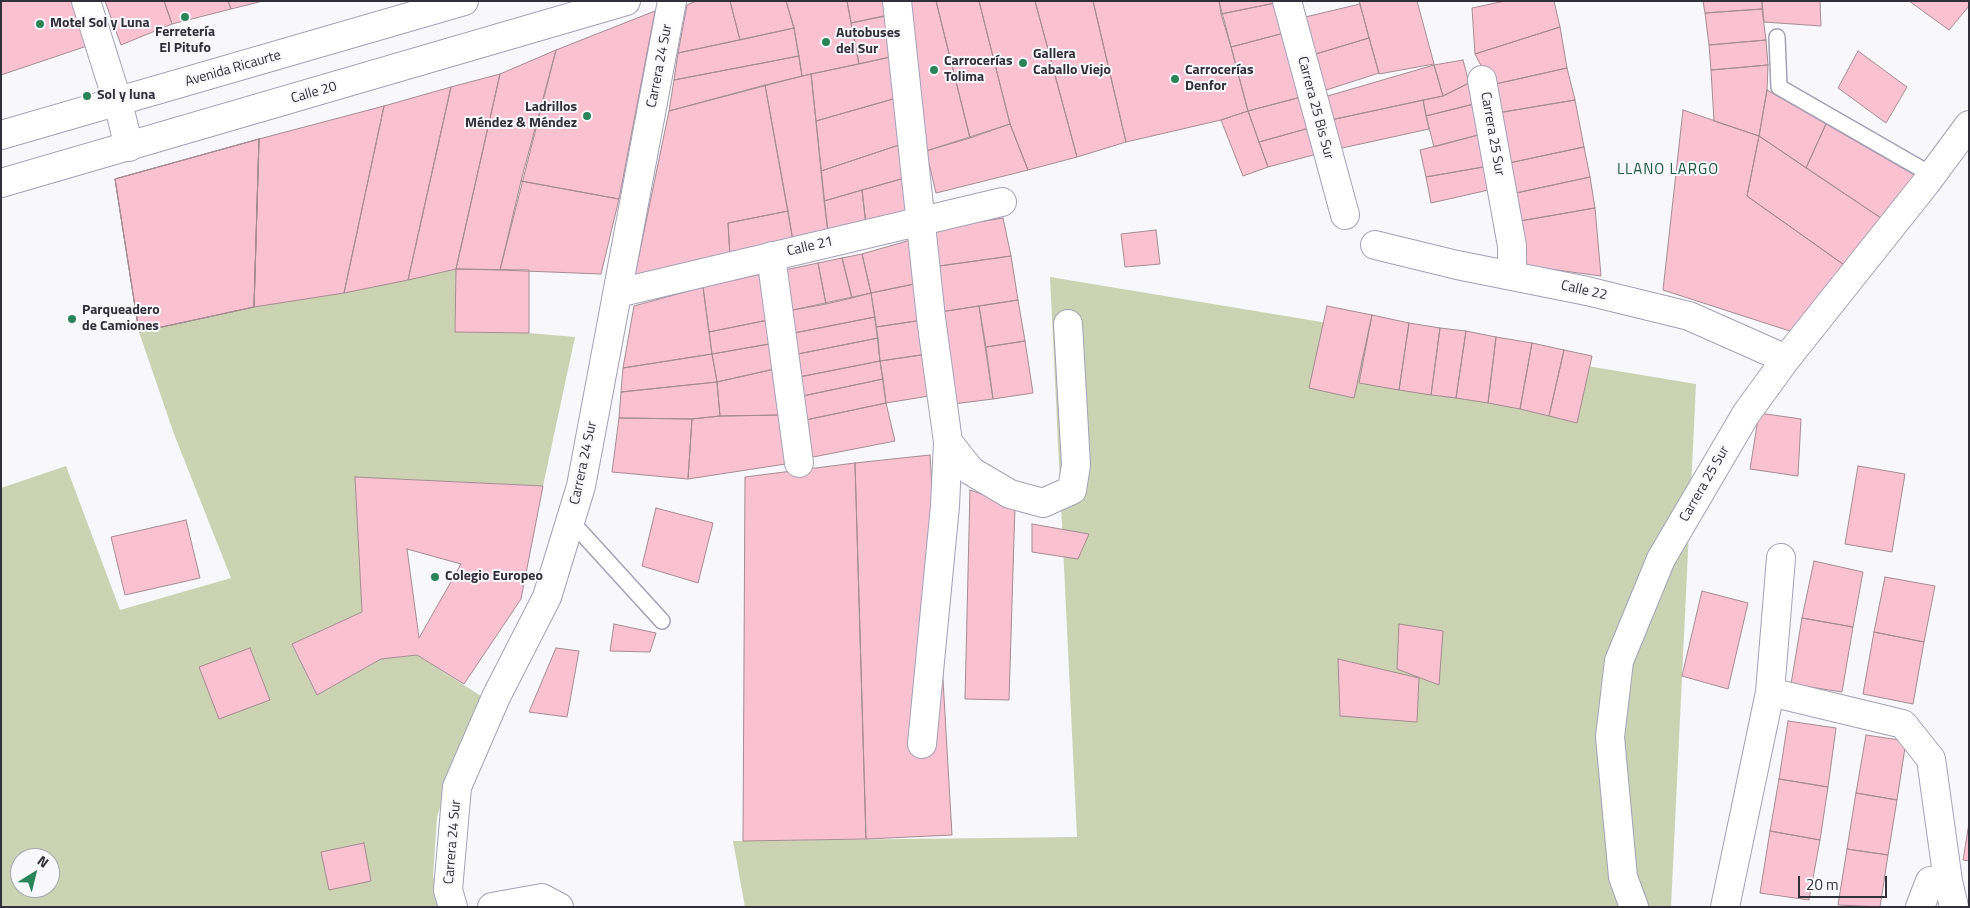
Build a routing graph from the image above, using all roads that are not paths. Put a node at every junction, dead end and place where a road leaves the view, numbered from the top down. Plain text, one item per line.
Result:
1 (86, 1) edge
2 (464, 1) edge
3 (626, 1) edge
4 (672, 1) edge
5 (897, 1) edge
6 (1287, 1) edge
7 (1777, 37) dead end
8 (1482, 80) dead end
9 (118, 103) junction
10 (1969, 125) edge
11 (1, 135) edge
12 (129, 147) junction
13 (1932, 175) junction
14 (1, 183) edge
15 (1002, 202) dead end
16 (1345, 215) dead end
17 (920, 221) junction
18 (1375, 245) dead end
19 (771, 256) junction
20 (1512, 276) junction
21 (618, 293) junction
22 (1068, 324) dead end
23 (1786, 359) junction
24 (948, 442) junction
25 (799, 463) dead end
26 (570, 520) junction
27 (1781, 558) dead end
28 (662, 621) dead end
29 (1770, 692) junction
30 (922, 744) dead end
31 (1951, 894) edge
32 (454, 907) edge
33 (492, 907) edge
34 (559, 907) edge
35 (1634, 907) edge
36 (1725, 907) edge
37 (1920, 907) edge

1 - 9 street
2 - 9 street, Avenida Ricaurte
3 - 12 street, Calle 20
4 - 21 street, Carrera 24 Sur
5 - 17 street
6 - 16 street, Carrera 25 Bis Sur
7 - 13 lane
8 - 20 street, Carrera 25 Sur
9 - 11 street, Avenida Ricaurte
9 - 12 street
10 - 13 street, Carrera 25 Sur
12 - 14 street, Calle 20
13 - 23 street, Carrera 25 Sur
15 - 17 street, Calle 21
17 - 19 street, Calle 21
17 - 24 street
18 - 20 street, Calle 22
19 - 21 street, Calle 21
19 - 25 street
20 - 23 street, Calle 22
21 - 26 street, Carrera 24 Sur
22 - 24 street
23 - 35 street, Carrera 25 Sur
24 - 30 street
26 - 28 lane
26 - 32 street, Carrera 24 Sur
27 - 29 street
29 - 31 street
29 - 36 street
31 - 37 street
33 - 34 street

